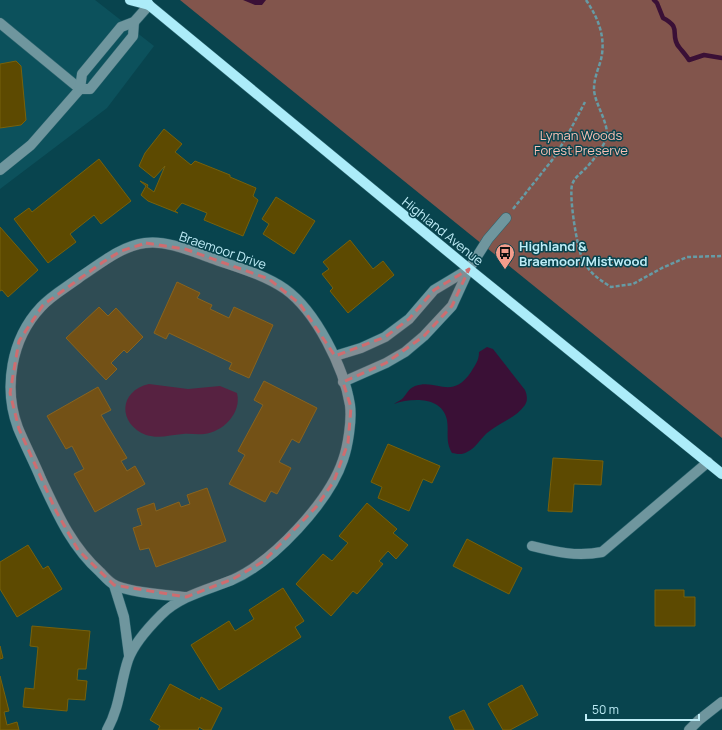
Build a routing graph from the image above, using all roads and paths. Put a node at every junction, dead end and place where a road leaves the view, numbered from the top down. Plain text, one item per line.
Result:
1 (130, 0) edge
2 (586, 0) edge
3 (148, 3) edge
4 (134, 22) junction
5 (0, 23) edge
6 (80, 89) junction
7 (585, 102) dead end
8 (0, 170) edge
9 (506, 218) joint
10 (722, 256) edge
11 (469, 269) junction
12 (335, 356) junction
13 (342, 378) junction
14 (708, 462) junction
15 (722, 474) edge
16 (532, 546) dead end
17 (114, 585) junction
18 (186, 597) junction
19 (129, 655) junction
20 (722, 702) edge
21 (107, 730) edge
22 (689, 730) edge

1 - 3 main road, Highland Avenue
2 - 10 path
3 - 4 street
3 - 11 main road, Highland Avenue
4 - 6 street
4 - 6 street
5 - 6 street
6 - 8 street
7 - 9 path
9 - 11 street
11 - 12 street
11 - 13 street
11 - 14 main road, Highland Avenue
12 - 13 street, Braemoor Drive
12 - 17 street, Braemoor Drive
13 - 18 street, Braemoor Drive
14 - 15 main road, Highland Avenue
14 - 16 street
17 - 18 street, Braemoor Drive
17 - 19 street
18 - 19 street
19 - 21 street
20 - 22 street

